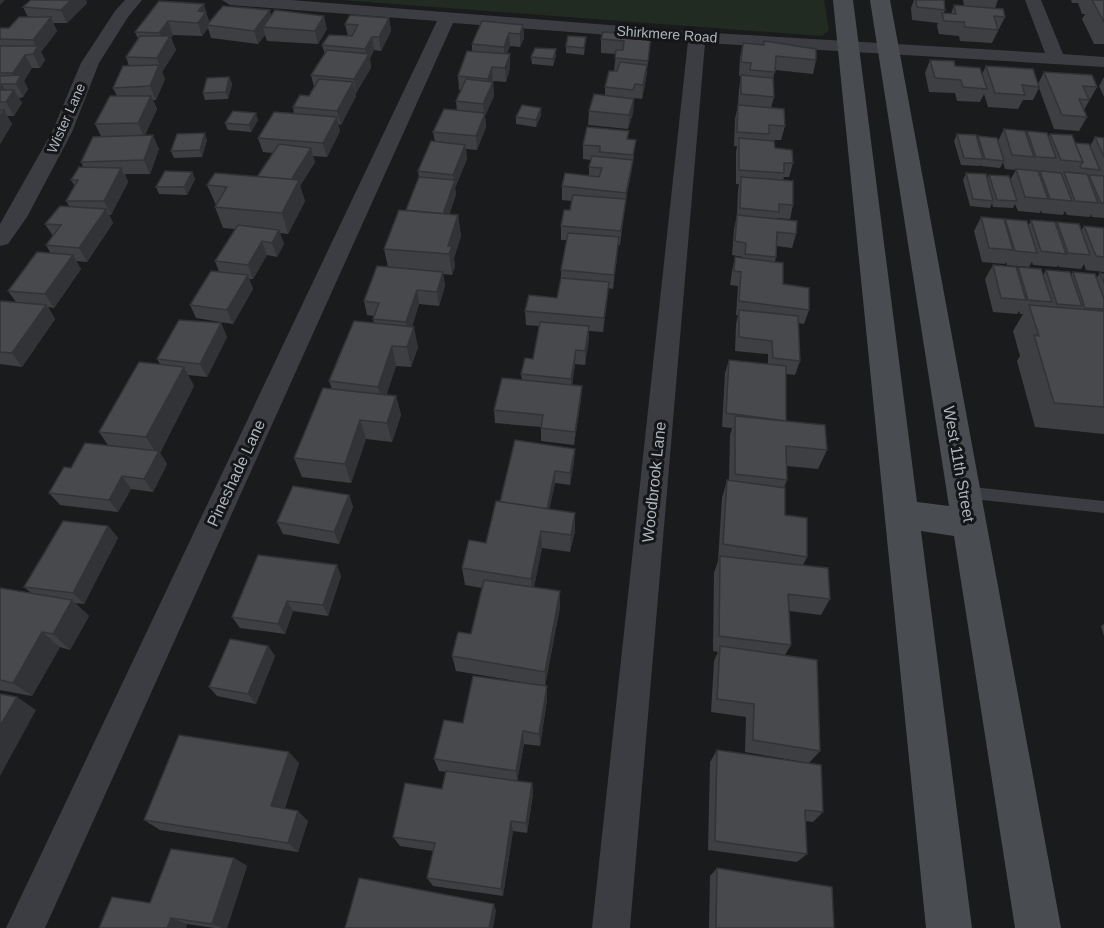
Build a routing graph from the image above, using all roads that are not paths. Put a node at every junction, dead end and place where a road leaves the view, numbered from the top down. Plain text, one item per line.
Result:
1 (134, 0) edge
2 (230, 0) edge
3 (843, 0) edge
4 (880, 0) edge
5 (1033, 0) edge
6 (447, 17) junction
7 (697, 37) junction
8 (848, 46) junction
9 (888, 49) junction
10 (1056, 60) junction
11 (1104, 63) edge
12 (892, 215) junction
13 (0, 239) edge
14 (966, 507) junction
15 (1104, 507) edge
16 (900, 514) junction
17 (25, 928) edge
18 (611, 928) edge
19 (949, 928) edge
20 (1038, 928) edge

1 - 13 street, Wister Lane
2 - 6 street, Shirkmere Road
3 - 8 main road, West 11th Street
4 - 9 main road, West 11th Street
5 - 10 street
6 - 7 street, Shirkmere Road
6 - 17 street, Pineshade Lane
7 - 8 street, Shirkmere Road
7 - 18 street, Woodbrook Lane
8 - 9 street, Shirkmere Road
8 - 12 main road, West 11th Street
9 - 10 street, Shirkmere Road
9 - 12 main road, West 11th Street
10 - 11 street, Shirkmere Road
12 - 14 main road, West 11th Street
12 - 16 main road, West 11th Street
14 - 15 lane
14 - 16 main road
14 - 20 main road, West 11th Street
16 - 19 main road, West 11th Street

